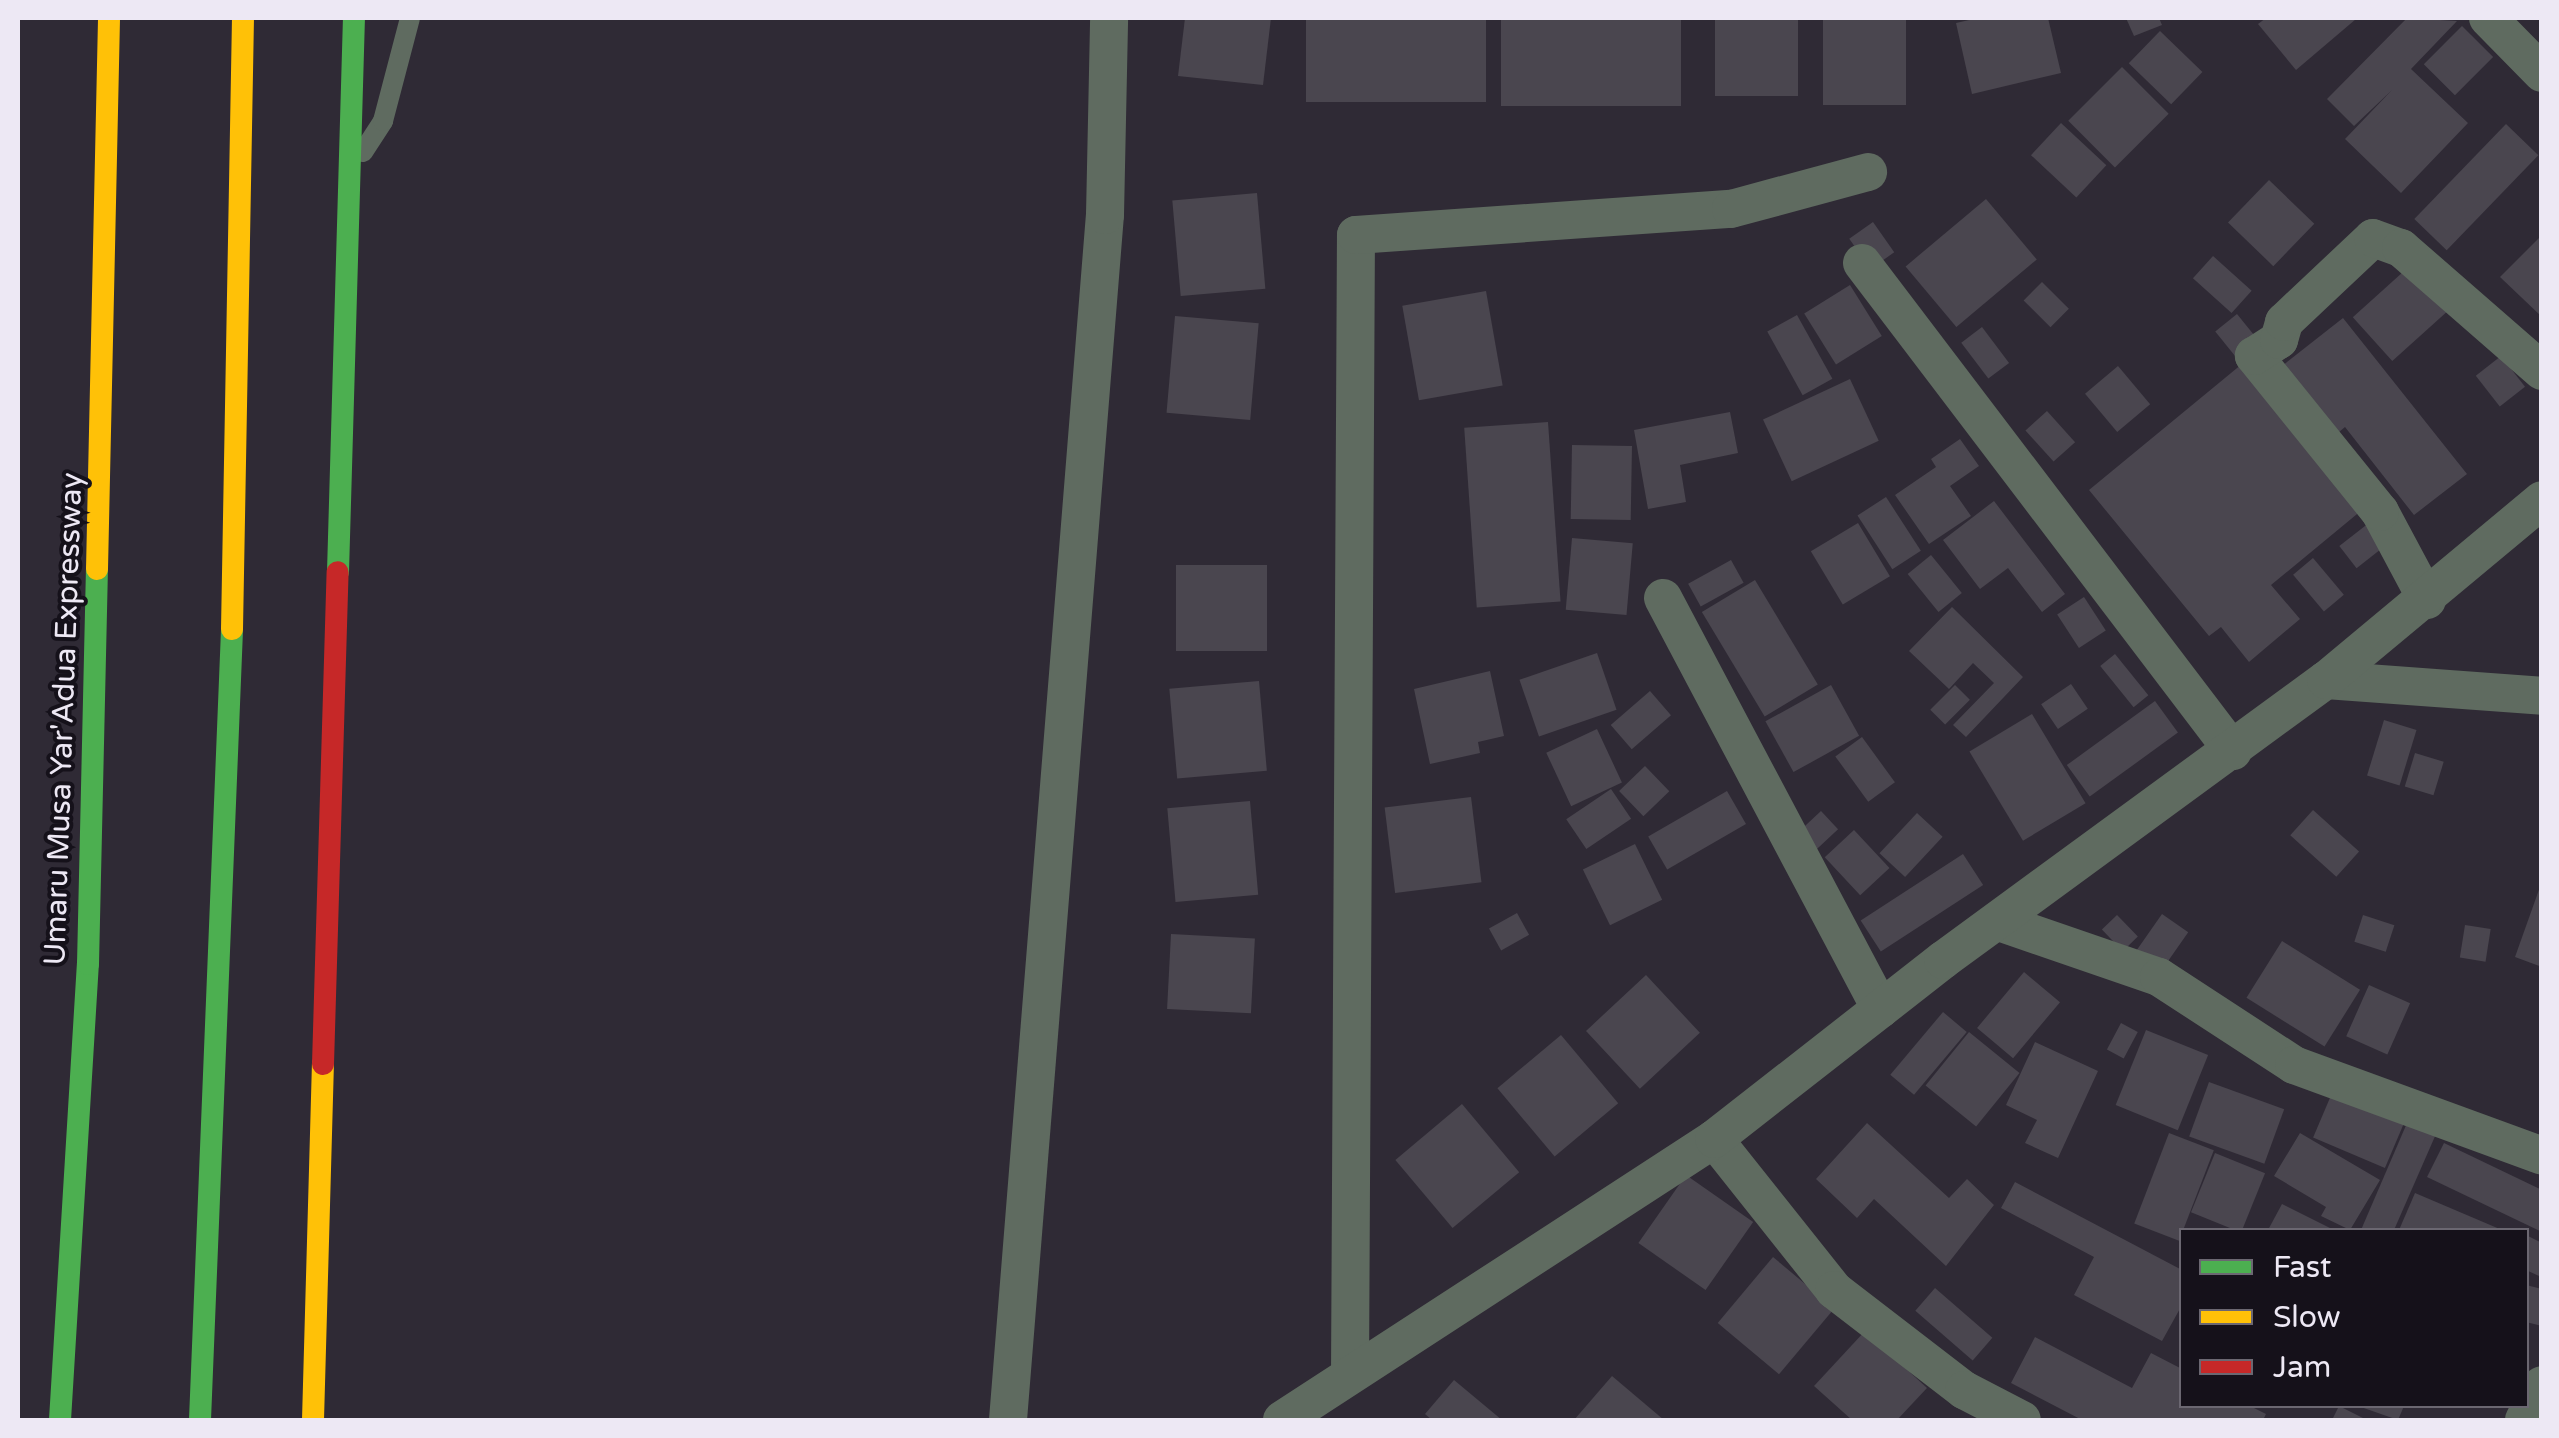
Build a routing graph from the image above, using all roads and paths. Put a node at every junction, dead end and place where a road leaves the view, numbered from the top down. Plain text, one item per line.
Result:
1 (108, 18) edge
2 (243, 18) edge
3 (354, 18) edge
4 (410, 18) edge
5 (1109, 18) edge
6 (2488, 18) edge
7 (2542, 73) edge
8 (350, 170) junction
9 (1868, 172) dead end
10 (1862, 263) dead end
11 (2542, 371) edge
12 (2542, 500) edge
13 (1664, 598) dead end
14 (2427, 600) junction
15 (2326, 680) junction
16 (2542, 696) edge
17 (2232, 751) junction
18 (1999, 922) junction
19 (1881, 1009) junction
20 (1714, 1140) junction
21 (2542, 1156) edge
22 (1350, 1375) junction
23 (2542, 1384) edge
24 (60, 1420) edge
25 (200, 1420) edge
26 (313, 1420) edge
27 (1008, 1420) edge
28 (1282, 1420) edge
29 (2022, 1420) edge
30 (2524, 1420) edge

1 - 24 highway, Umaru Musa Yar'Adua Expressway
2 - 25 highway
3 - 8 highway
4 - 8 lane
5 - 27 street
6 - 7 street
8 - 26 highway
9 - 22 street
10 - 17 street
11 - 14 street
12 - 14 street
13 - 19 street
14 - 15 street
15 - 16 street
15 - 17 street
17 - 18 street
18 - 19 street
18 - 21 street
19 - 20 street
20 - 22 street
20 - 29 street
22 - 28 street
23 - 30 street

